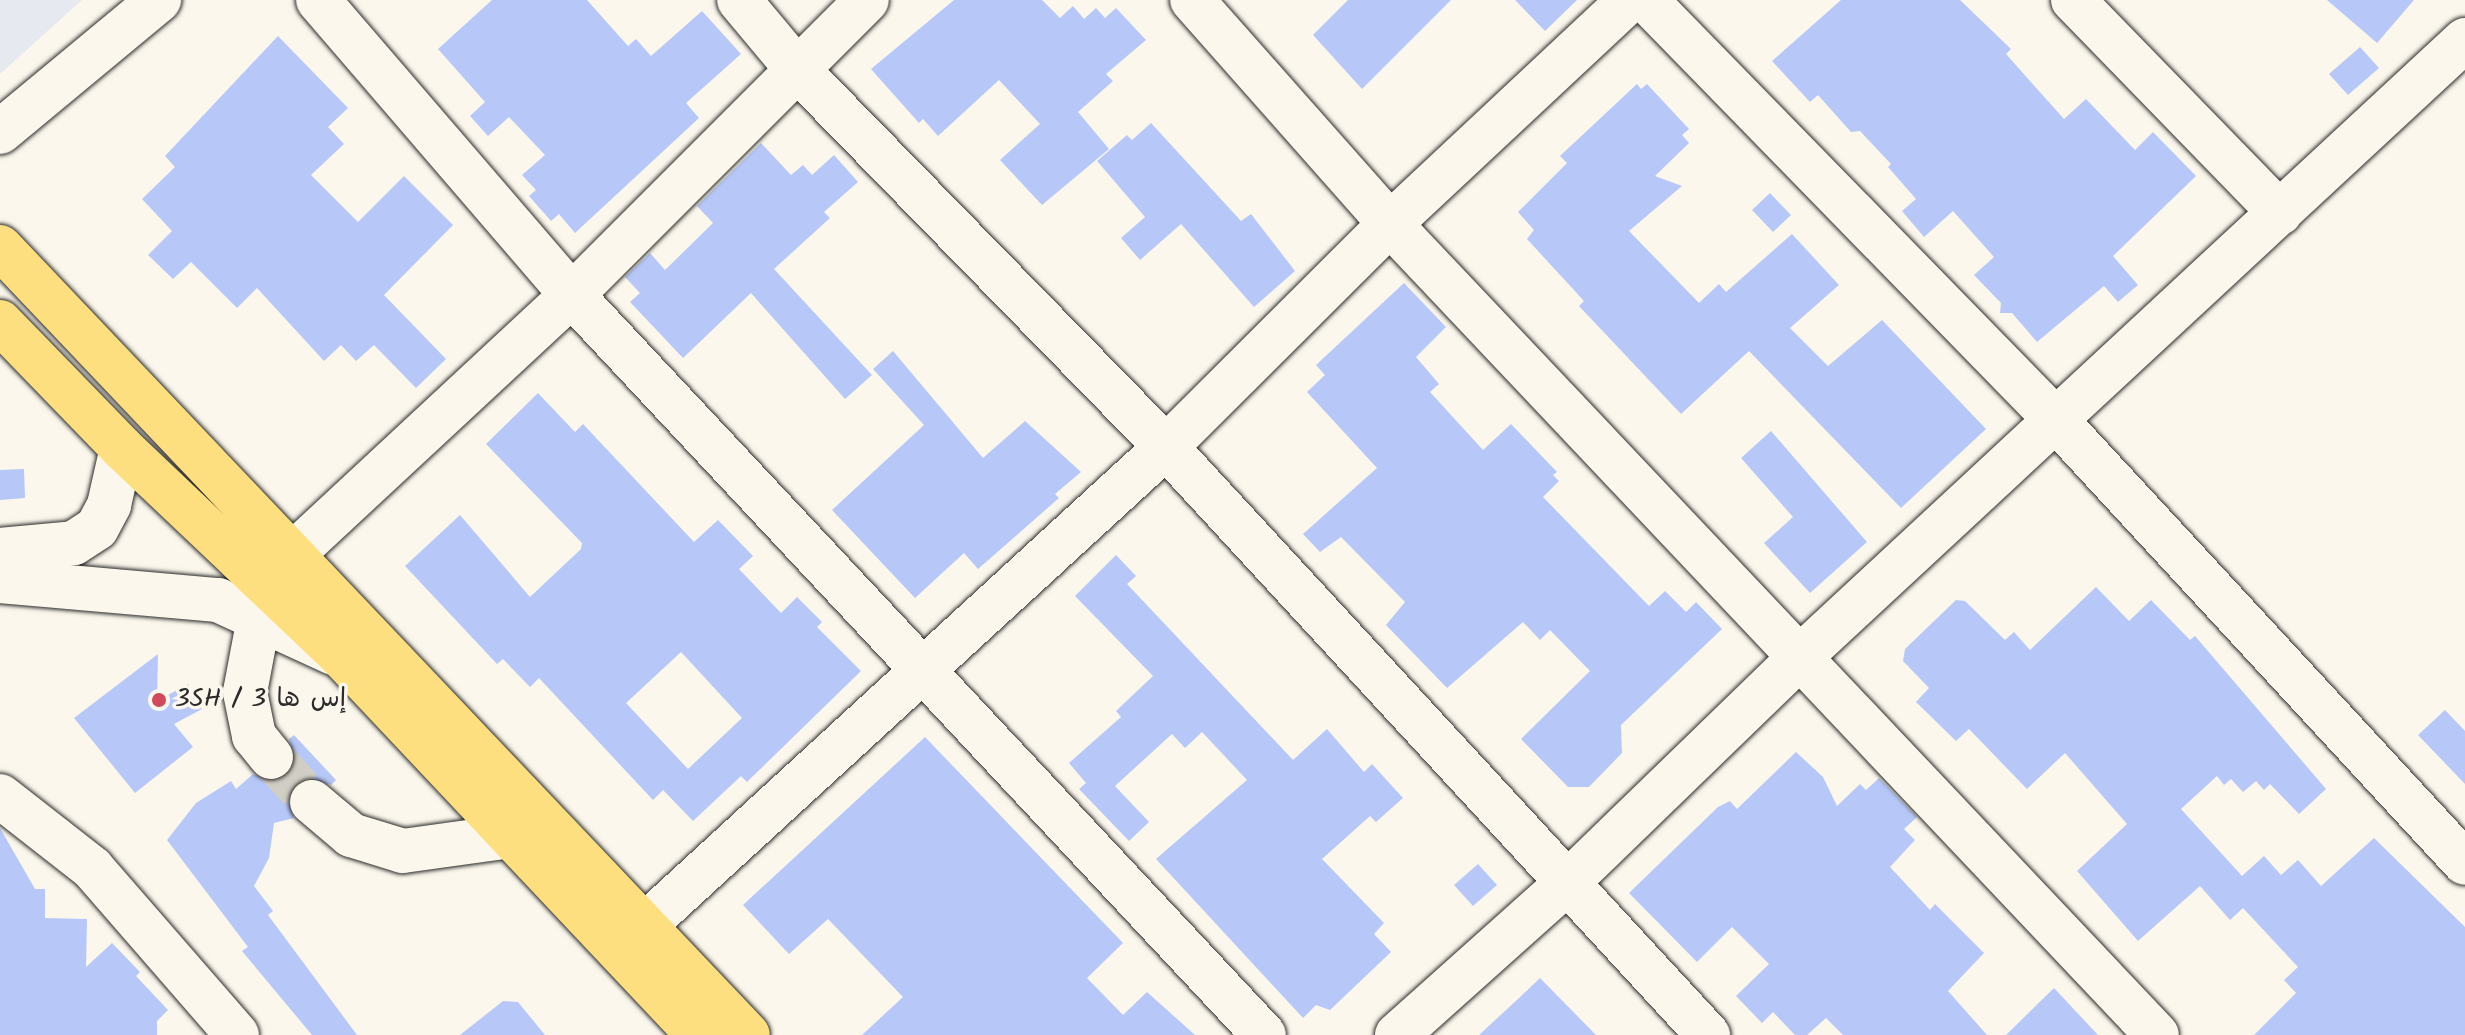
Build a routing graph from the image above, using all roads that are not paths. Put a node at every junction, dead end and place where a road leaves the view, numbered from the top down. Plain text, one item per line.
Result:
1 (159, 0) edge
2 (318, 0) edge
3 (739, 0) edge
4 (867, 0) edge
5 (1192, 0) edge
6 (1629, 0) edge
7 (1646, 0) edge
8 (2073, 0) edge
9 (2465, 40) edge
10 (795, 67) junction
11 (0, 132) edge
12 (2280, 213) junction
13 (1390, 224) junction
14 (0, 247) edge
15 (572, 295) junction
16 (0, 322) edge
17 (2055, 419) junction
18 (1166, 447) junction
19 (122, 448) junction
20 (0, 550) edge
21 (292, 555) junction
22 (0, 581) edge
23 (259, 618) junction
24 (341, 656) junction
25 (1800, 657) junction
26 (919, 671) junction
27 (271, 757) tunnel mouth
28 (0, 796) edge
29 (312, 802) tunnel mouth
30 (511, 836) junction
31 (2465, 863) edge
32 (1566, 884) junction
33 (644, 926) junction
34 (689, 1032) edge
35 (237, 1035) edge
36 (748, 1035) edge
37 (1264, 1035) edge
38 (1397, 1035) edge
39 (1708, 1035) edge
40 (2157, 1035) edge

1 - 11 street
2 - 15 street
3 - 10 street
4 - 10 street
5 - 13 street
6 - 13 street
7 - 17 street
8 - 12 street
9 - 12 street
10 - 15 street
10 - 18 street
12 - 17 street
13 - 18 street
13 - 25 street
14 - 21 highway
15 - 21 street
15 - 26 street
16 - 19 highway
17 - 25 street
17 - 31 street
18 - 26 street
18 - 32 street
19 - 20 street
19 - 24 highway
21 - 33 highway
22 - 23 street
23 - 24 street
23 - 27 street
24 - 30 highway
25 - 32 street
25 - 40 street
26 - 33 street
26 - 37 street
28 - 35 street
29 - 30 street
30 - 34 highway
32 - 38 street
32 - 39 street
33 - 36 highway

